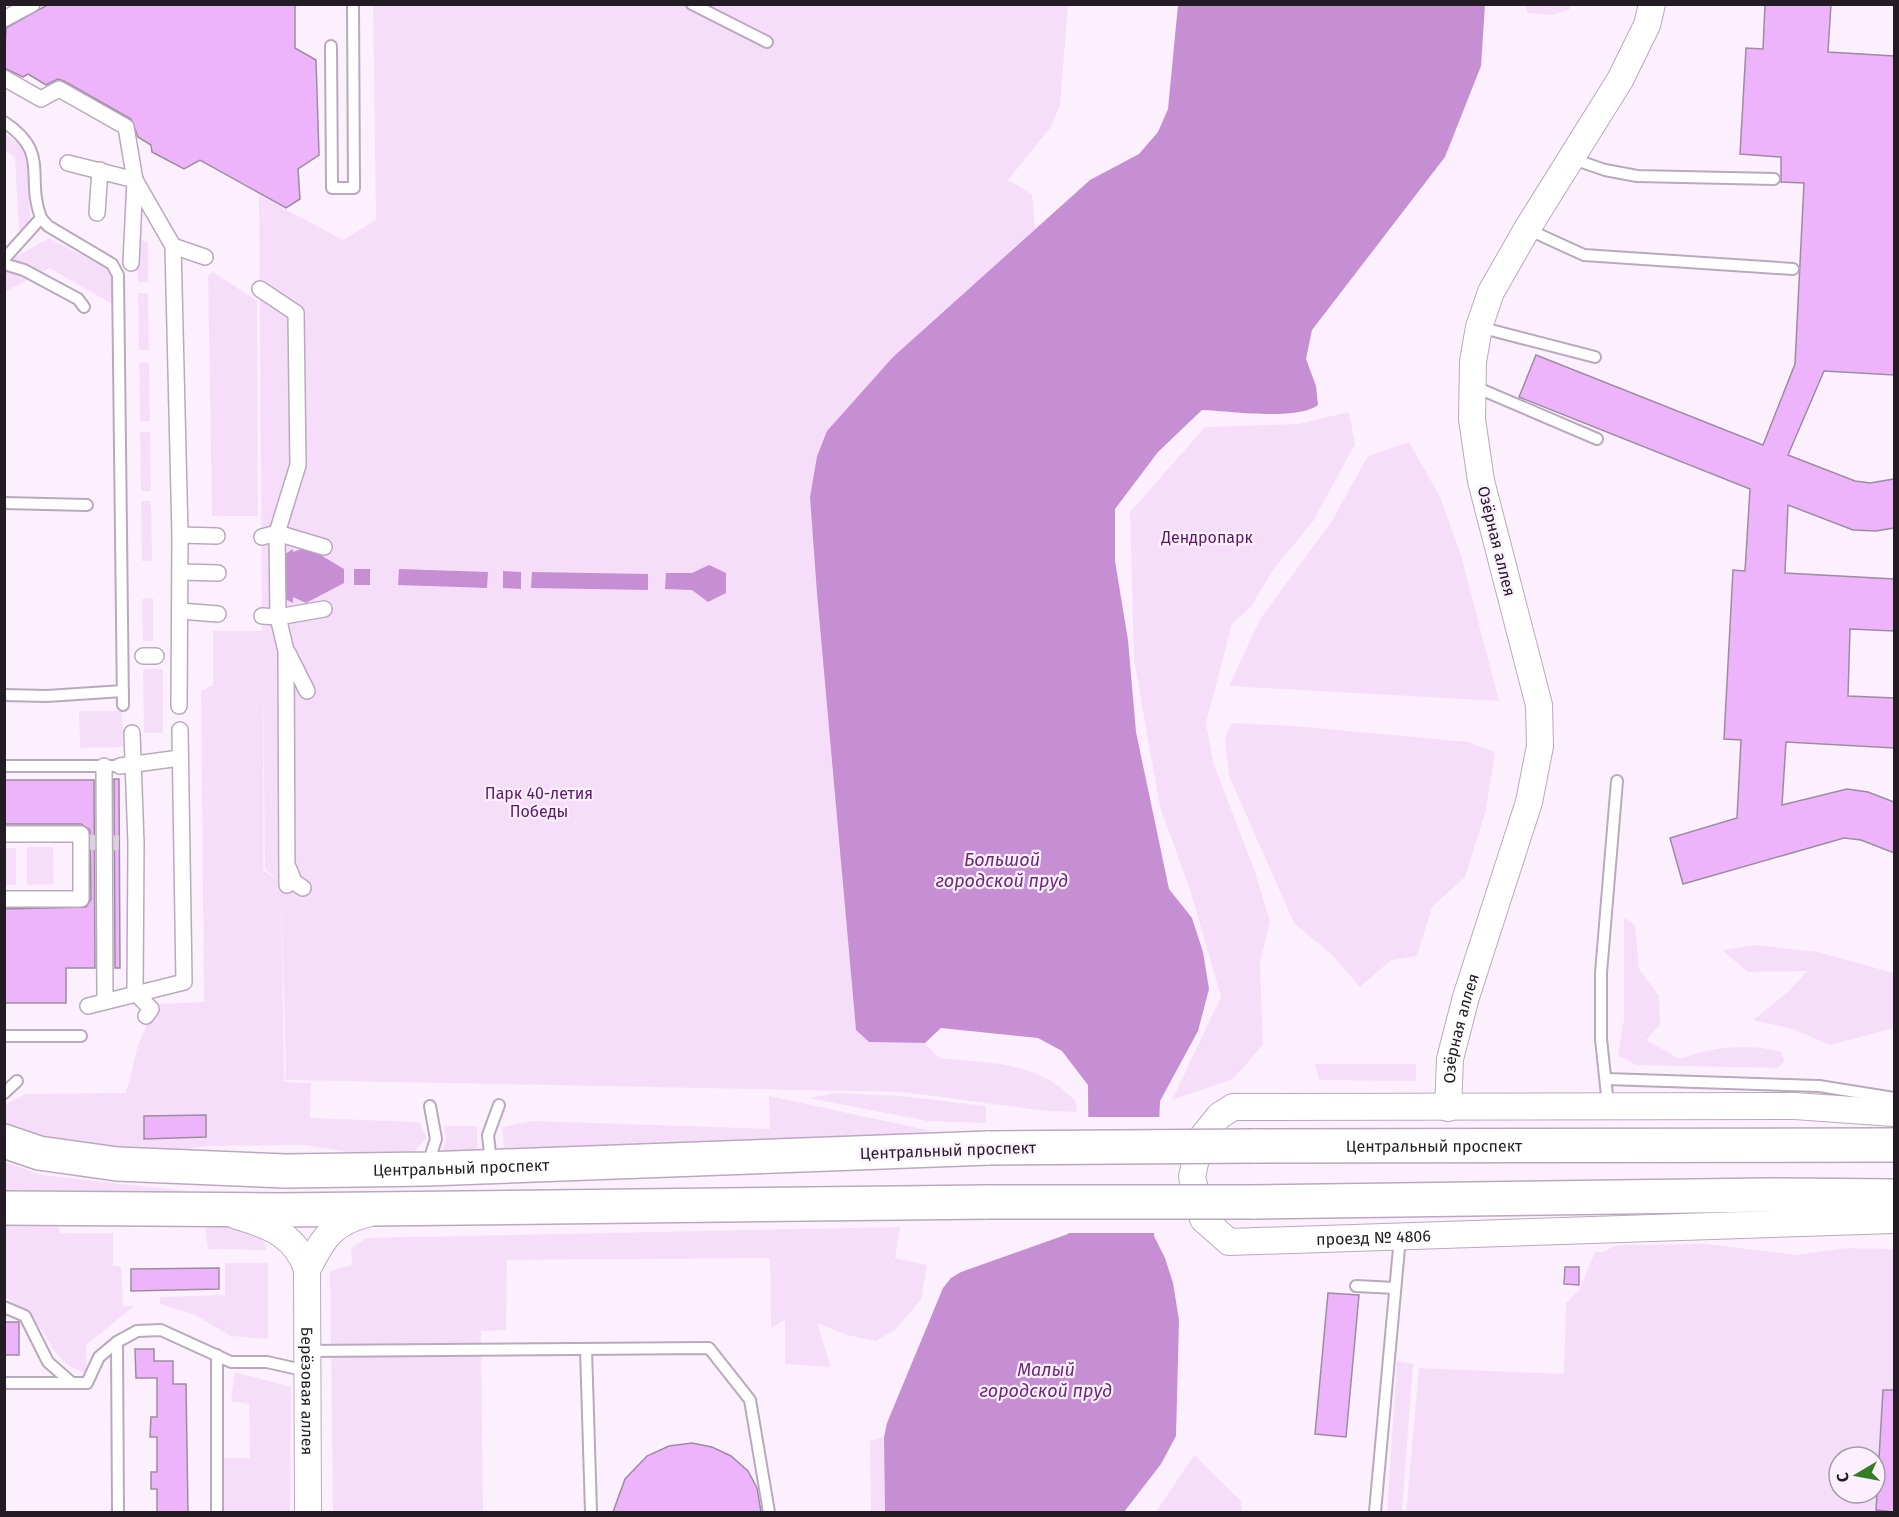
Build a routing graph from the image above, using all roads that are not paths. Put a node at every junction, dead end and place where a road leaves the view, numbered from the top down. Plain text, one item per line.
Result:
1 (353, 4) edge
2 (692, 4) edge
3 (1652, 4) edge
4 (26, 6) edge
5 (4, 19) edge
6 (767, 42) dead end
7 (331, 46) dead end
8 (4, 78) edge
9 (4, 122) edge
10 (1569, 158) junction
11 (68, 163) dead end
12 (100, 170) junction
13 (1773, 179) dead end
14 (135, 180) junction
15 (98, 213) dead end
16 (41, 218) junction
17 (1527, 229) junction
18 (173, 246) junction
19 (205, 257) dead end
20 (4, 259) edge
21 (132, 263) dead end
22 (4, 264) edge
23 (1793, 269) dead end
24 (260, 289) dead end
25 (84, 307) dead end
26 (1479, 327) junction
27 (1595, 357) dead end
28 (1472, 386) junction
29 (1597, 439) dead end
30 (4, 503) edge
31 (87, 505) dead end
32 (269, 535) junction
33 (180, 536) junction
34 (217, 536) dead end
35 (324, 547) dead end
36 (180, 572) junction
37 (218, 573) dead end
38 (324, 609) dead end
39 (180, 612) junction
40 (219, 614) dead end
41 (262, 616) dead end
42 (278, 617) junction
43 (286, 651) junction
44 (123, 691) junction
45 (307, 691) dead end
46 (4, 695) edge
47 (123, 705) dead end
48 (179, 706) dead end
49 (180, 730) dead end
50 (132, 733) dead end
51 (180, 758) junction
52 (4, 766) edge
53 (120, 766) junction
54 (1617, 781) dead end
55 (4, 834) edge
56 (4, 843) edge
57 (81, 843) junction
58 (120, 843) tunnel mouth
59 (136, 843) junction
60 (286, 863) junction
61 (287, 885) dead end
62 (303, 888) dead end
63 (4, 899) edge
64 (135, 992) junction
65 (105, 1001) junction
66 (88, 1006) dead end
67 (146, 1016) dead end
68 (4, 1036) edge
69 (81, 1036) dead end
70 (1606, 1079) junction
71 (17, 1081) dead end
72 (4, 1093) edge
73 (1894, 1098) edge
74 (499, 1105) dead end
75 (1608, 1105) junction
76 (430, 1106) dead end
77 (1448, 1108) junction
78 (1894, 1113) edge
79 (4, 1141) edge
80 (1894, 1145) edge
81 (491, 1166) junction
82 (426, 1169) junction
83 (1894, 1196) edge
84 (398, 1207) junction
85 (4, 1208) edge
86 (217, 1210) junction
87 (1894, 1220) edge
88 (1400, 1237) junction
89 (307, 1270) junction
90 (1356, 1286) dead end
91 (1395, 1288) junction
92 (4, 1307) edge
93 (117, 1342) junction
94 (586, 1349) junction
95 (217, 1355) junction
96 (307, 1361) junction
97 (4, 1383) edge
98 (72, 1383) junction
99 (118, 1512) edge
100 (217, 1512) edge
101 (308, 1512) edge
102 (591, 1512) edge
103 (769, 1512) edge
104 (1375, 1512) edge

1 - 7 lane
2 - 6 lane
3 - 10 street, Озёрная аллея
4 - 5 street
8 - 14 street
9 - 16 lane
10 - 13 lane
10 - 17 street, Озёрная аллея
11 - 12 street
12 - 14 street
12 - 15 street
14 - 18 street
14 - 21 street
16 - 20 lane
16 - 44 lane
17 - 23 lane
17 - 26 street, Озёрная аллея
18 - 19 street
18 - 33 street
22 - 25 lane
24 - 32 street
26 - 27 lane
26 - 28 street, Озёрная аллея
28 - 29 lane
28 - 77 street, Озёрная аллея
30 - 31 lane
32 - 35 street
32 - 42 street
33 - 34 street
33 - 36 street
36 - 37 street
36 - 39 street
38 - 42 street
39 - 40 street
39 - 48 street
41 - 42 street
42 - 43 street
43 - 45 street
43 - 60 street
44 - 46 lane
44 - 47 lane
49 - 51 street
50 - 53 street
51 - 53 street
51 - 64 street
52 - 53 lane
53 - 59 street
53 - 65 street
54 - 70 lane
55 - 57 street
56 - 57 street
57 - 63 street
58 - 59 street
59 - 64 street
60 - 61 street
60 - 62 street
64 - 65 street
64 - 67 street
65 - 66 street
68 - 69 lane
70 - 73 lane
70 - 75 lane
71 - 72 lane
74 - 81 lane
75 - 77 street, проезд № 4806
75 - 78 street, проезд № 4806
76 - 82 lane
77 - 88 street, проезд № 4806
79 - 82 main road, Центральный проспект
80 - 81 main road, Центральный проспект, bridge
81 - 82 main road, Центральный проспект
83 - 84 main road, bridge
84 - 86 main road
84 - 89 street
85 - 86 main road
86 - 89 street
87 - 88 street, проезд № 4806
88 - 91 lane
89 - 96 street, Берёзовая аллея
90 - 91 lane
91 - 104 lane
92 - 98 lane
93 - 95 lane
93 - 98 lane
93 - 99 lane
94 - 96 lane
94 - 102 lane
94 - 103 lane
95 - 96 lane
95 - 100 lane
96 - 101 street, Берёзовая аллея
97 - 98 lane

